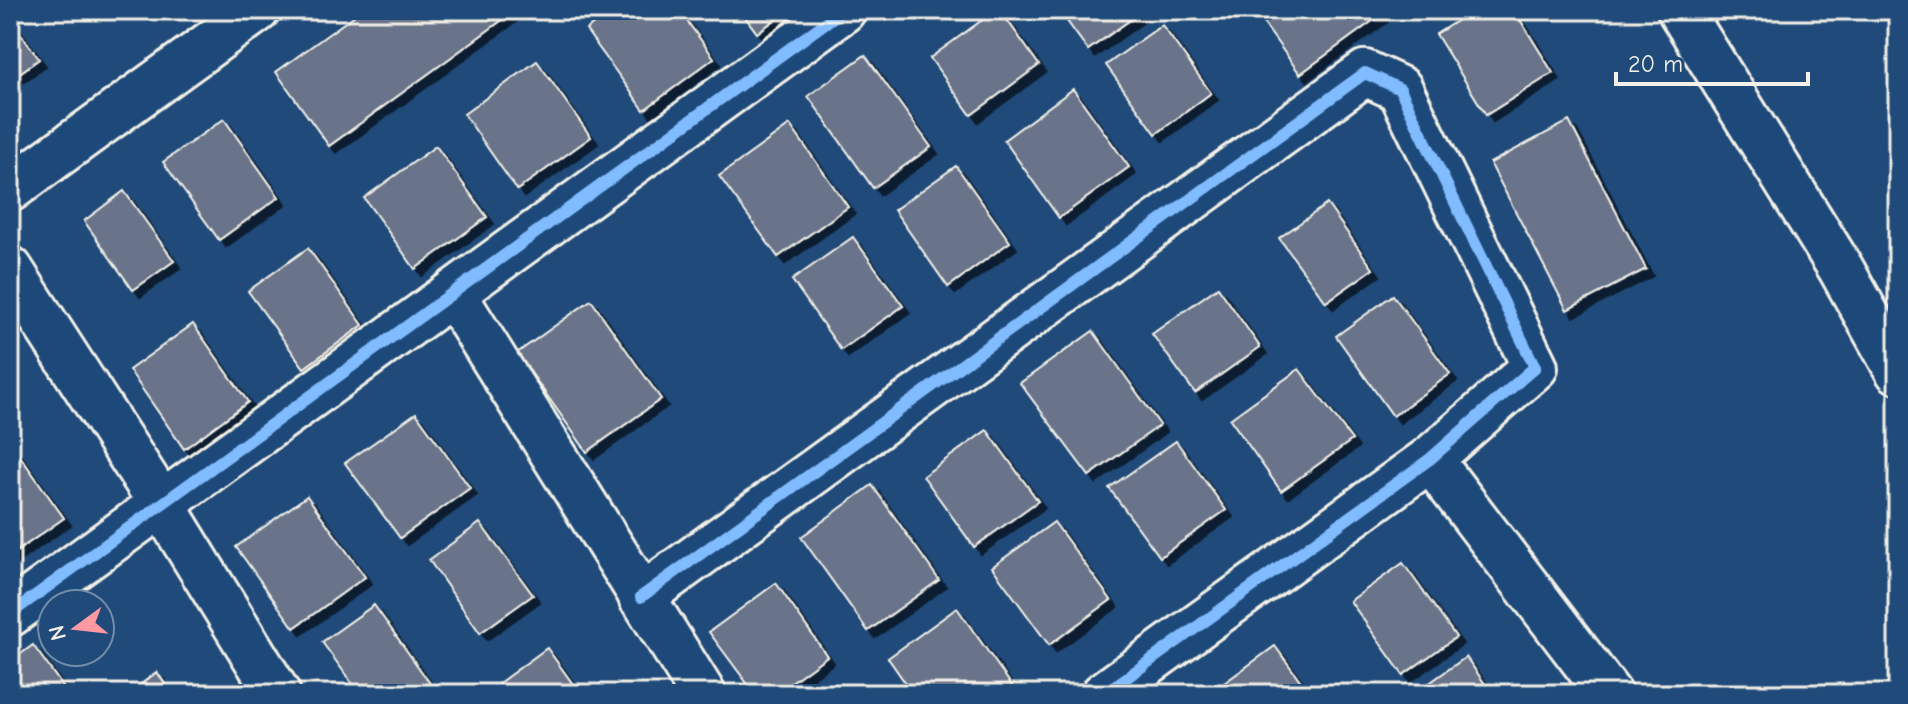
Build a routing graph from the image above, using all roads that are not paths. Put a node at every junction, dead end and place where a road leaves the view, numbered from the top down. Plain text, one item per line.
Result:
1 (257, 10) edge
2 (843, 10) edge
3 (1680, 10) edge
4 (10, 189) edge
5 (10, 269) edge
6 (454, 295) junction
7 (1898, 371) edge
8 (1430, 459) junction
9 (161, 503) junction
10 (641, 597) junction
11 (10, 614) edge
12 (278, 694) edge
13 (703, 694) edge
14 (1104, 694) edge
15 (1609, 694) edge

1 - 4 street
2 - 6 street
3 - 7 street
5 - 9 street
6 - 9 street
6 - 10 street
8 - 10 street
8 - 14 street
8 - 15 street
9 - 11 street
9 - 12 street
10 - 13 street

